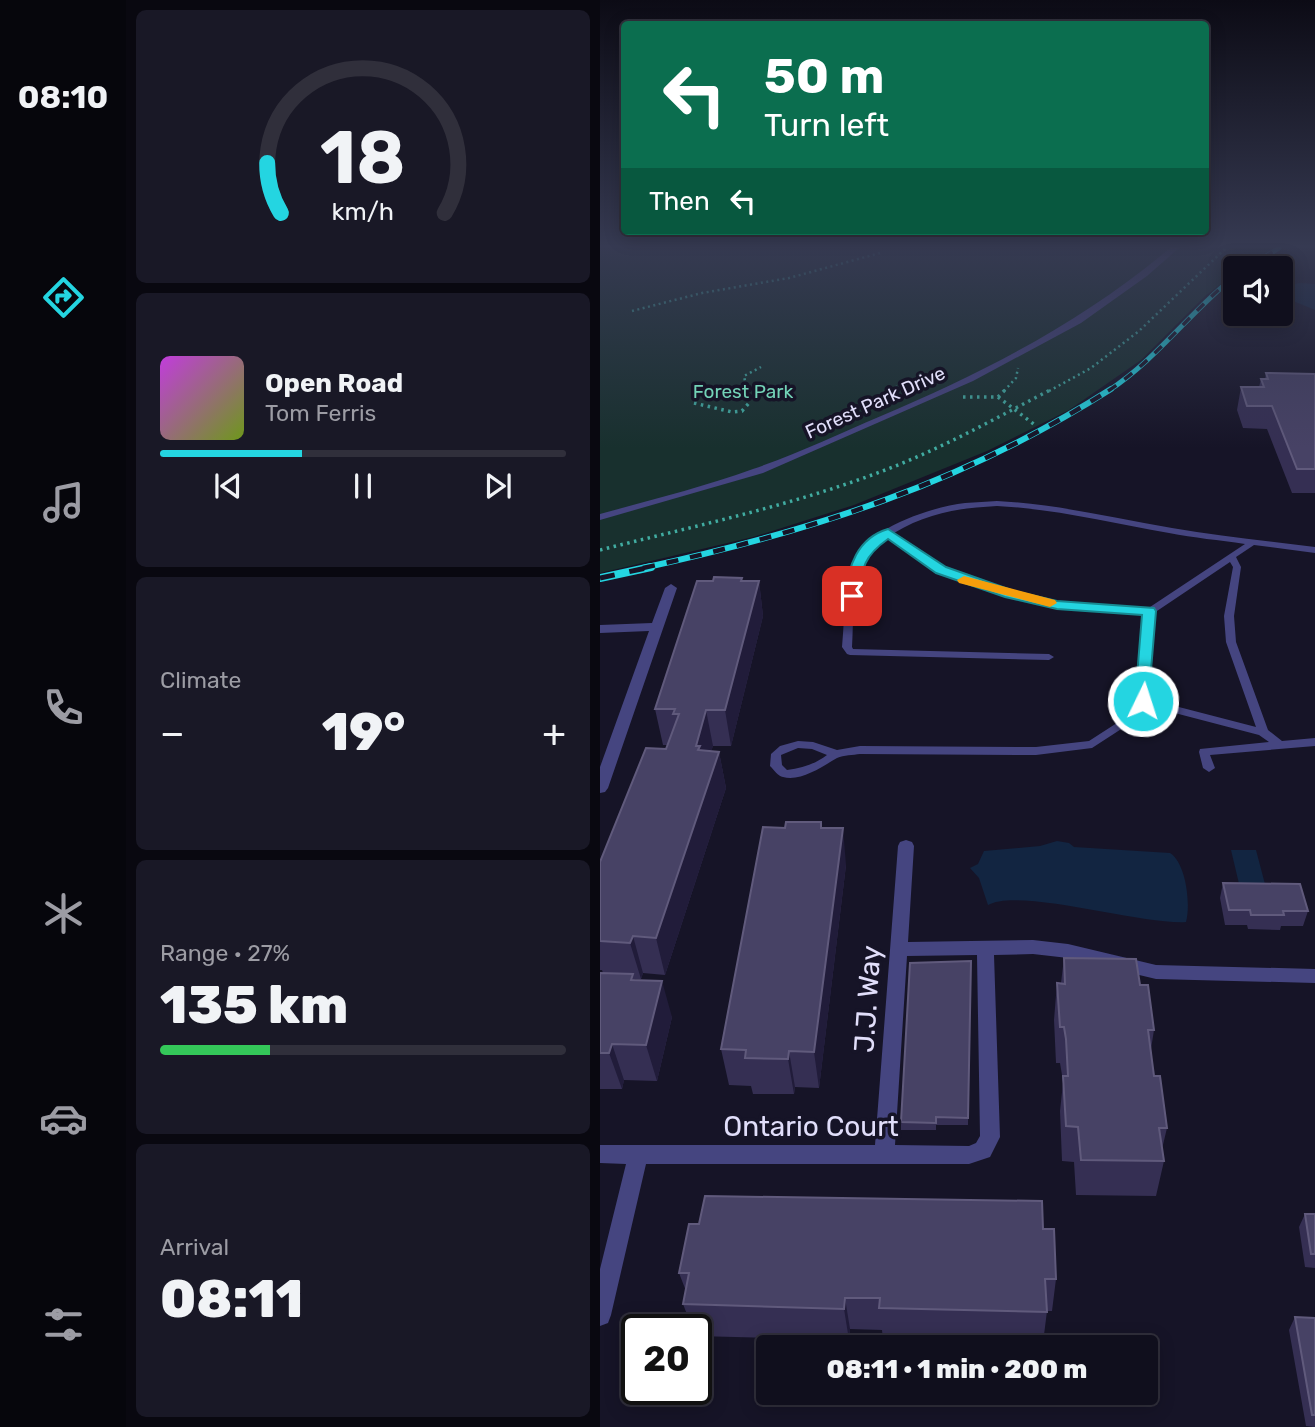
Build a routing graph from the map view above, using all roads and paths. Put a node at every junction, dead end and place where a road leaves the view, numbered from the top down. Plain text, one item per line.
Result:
1 (1086, 315) edge
2 (1156, 315) edge
3 (761, 367) dead end
4 (998, 397) dead end
5 (694, 403) dead end
6 (1015, 409) junction
7 (1035, 425) dead end
8 (600, 517) edge
9 (888, 533) junction
10 (1253, 542) junction
11 (600, 550) edge
12 (1315, 550) edge
13 (1231, 556) junction
14 (671, 588) dead end
15 (1149, 611) junction
16 (656, 627) junction
17 (600, 629) edge
18 (1049, 657) dead end
19 (1143, 701) junction
20 (1263, 732) junction
21 (1315, 743) edge
22 (1278, 745) junction
23 (836, 754) junction
24 (1209, 768) dead end
25 (600, 788) edge
26 (906, 846) dead end
27 (899, 948) junction
28 (985, 948) junction
29 (1315, 976) edge
30 (600, 1153) edge
31 (638, 1154) junction
32 (884, 1155) junction
33 (600, 1315) edge

1 - 8 street, Forest Park Drive
2 - 6 path
3 - 5 path
4 - 6 path
6 - 7 path
6 - 11 path
9 - 10 lane
9 - 15 lane
9 - 18 lane
10 - 12 lane
10 - 13 lane
13 - 15 lane
13 - 20 lane
14 - 16 street
15 - 19 lane
16 - 17 street
16 - 25 street
19 - 20 lane
19 - 23 lane
20 - 22 lane
21 - 22 lane
22 - 24 lane
23 - 23 lane
26 - 27 street, J.J. Way
27 - 28 street
27 - 32 street, J.J. Way
28 - 29 street
28 - 32 street, Ontario Court
30 - 31 street, Ontario Court
31 - 32 street, Ontario Court
31 - 33 street

